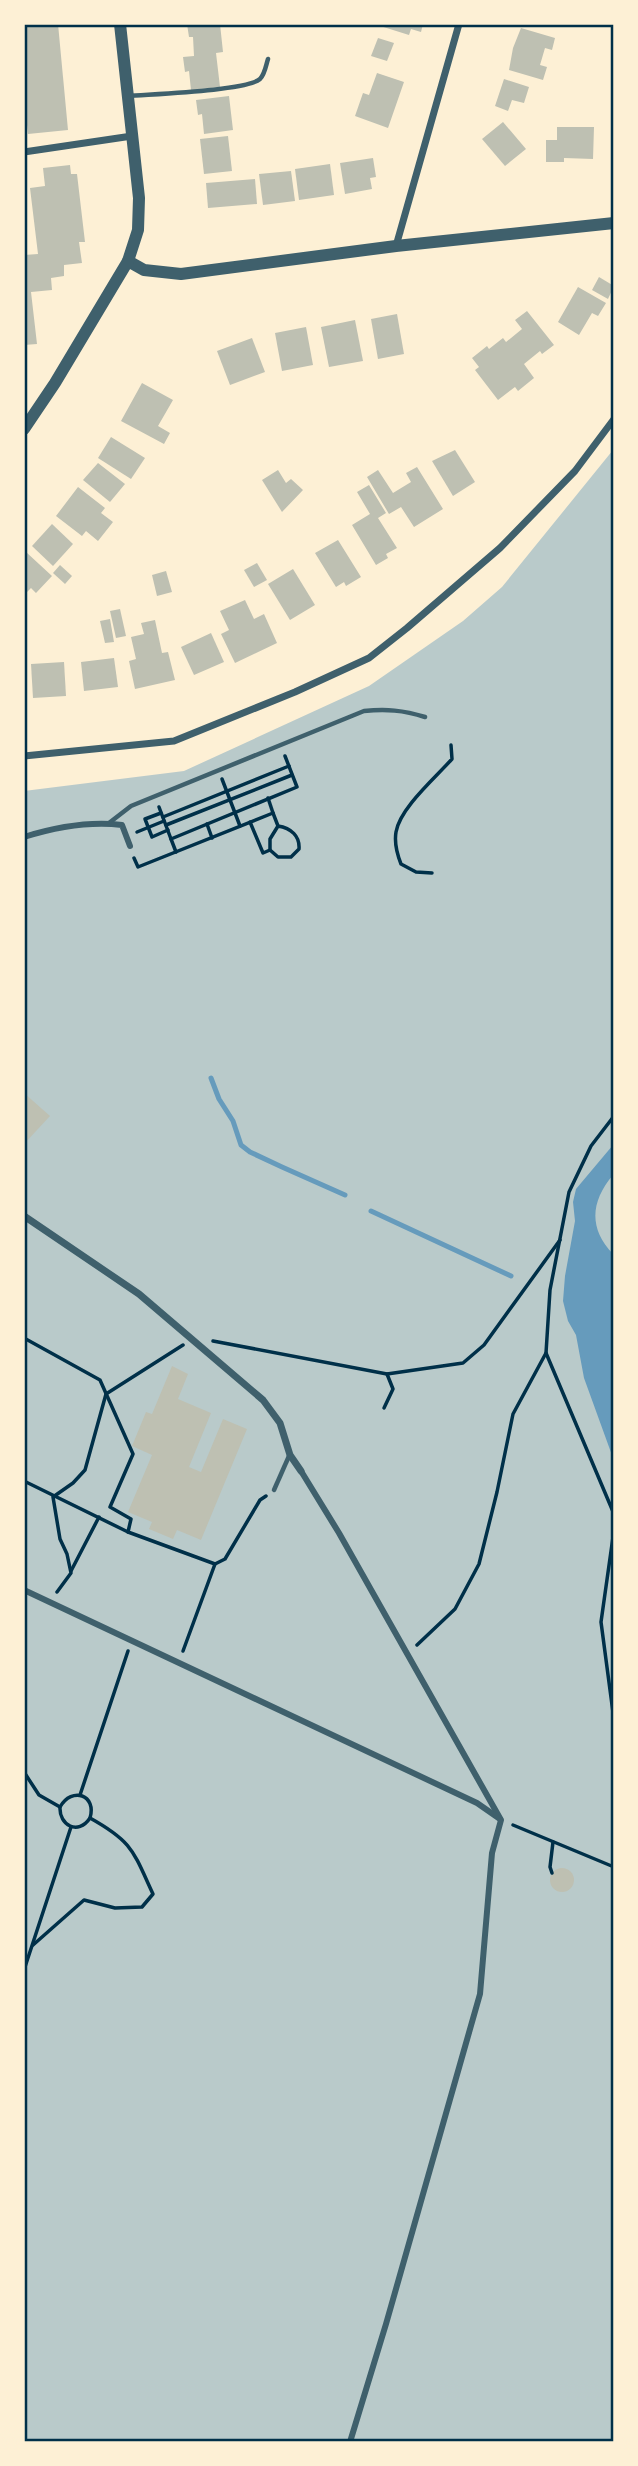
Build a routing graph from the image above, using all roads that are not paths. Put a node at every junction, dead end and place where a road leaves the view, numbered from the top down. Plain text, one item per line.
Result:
1 (120, 24) edge
2 (459, 24) edge
3 (268, 59) dead end
4 (127, 96) junction
5 (132, 136) junction
6 (24, 152) edge
7 (614, 223) edge
8 (396, 246) junction
9 (128, 261) junction
10 (614, 419) edge
11 (24, 429) edge
12 (425, 717) dead end
13 (24, 756) edge
14 (110, 823) junction
15 (24, 837) edge
16 (130, 846) road end
17 (24, 1216) edge
18 (290, 1455) junction
19 (301, 1471) joint
20 (274, 1490) road end
21 (24, 1590) edge
22 (501, 1820) junction
23 (350, 2441) edge

1 - 4 street
2 - 8 street
3 - 4 lane
4 - 5 street
5 - 6 street
5 - 9 street
7 - 8 street
8 - 9 street
9 - 11 street
10 - 13 street
12 - 14 lane
14 - 15 street
14 - 16 street
17 - 18 street
18 - 19 street
18 - 20 lane
19 - 22 street
21 - 22 street
22 - 23 street

